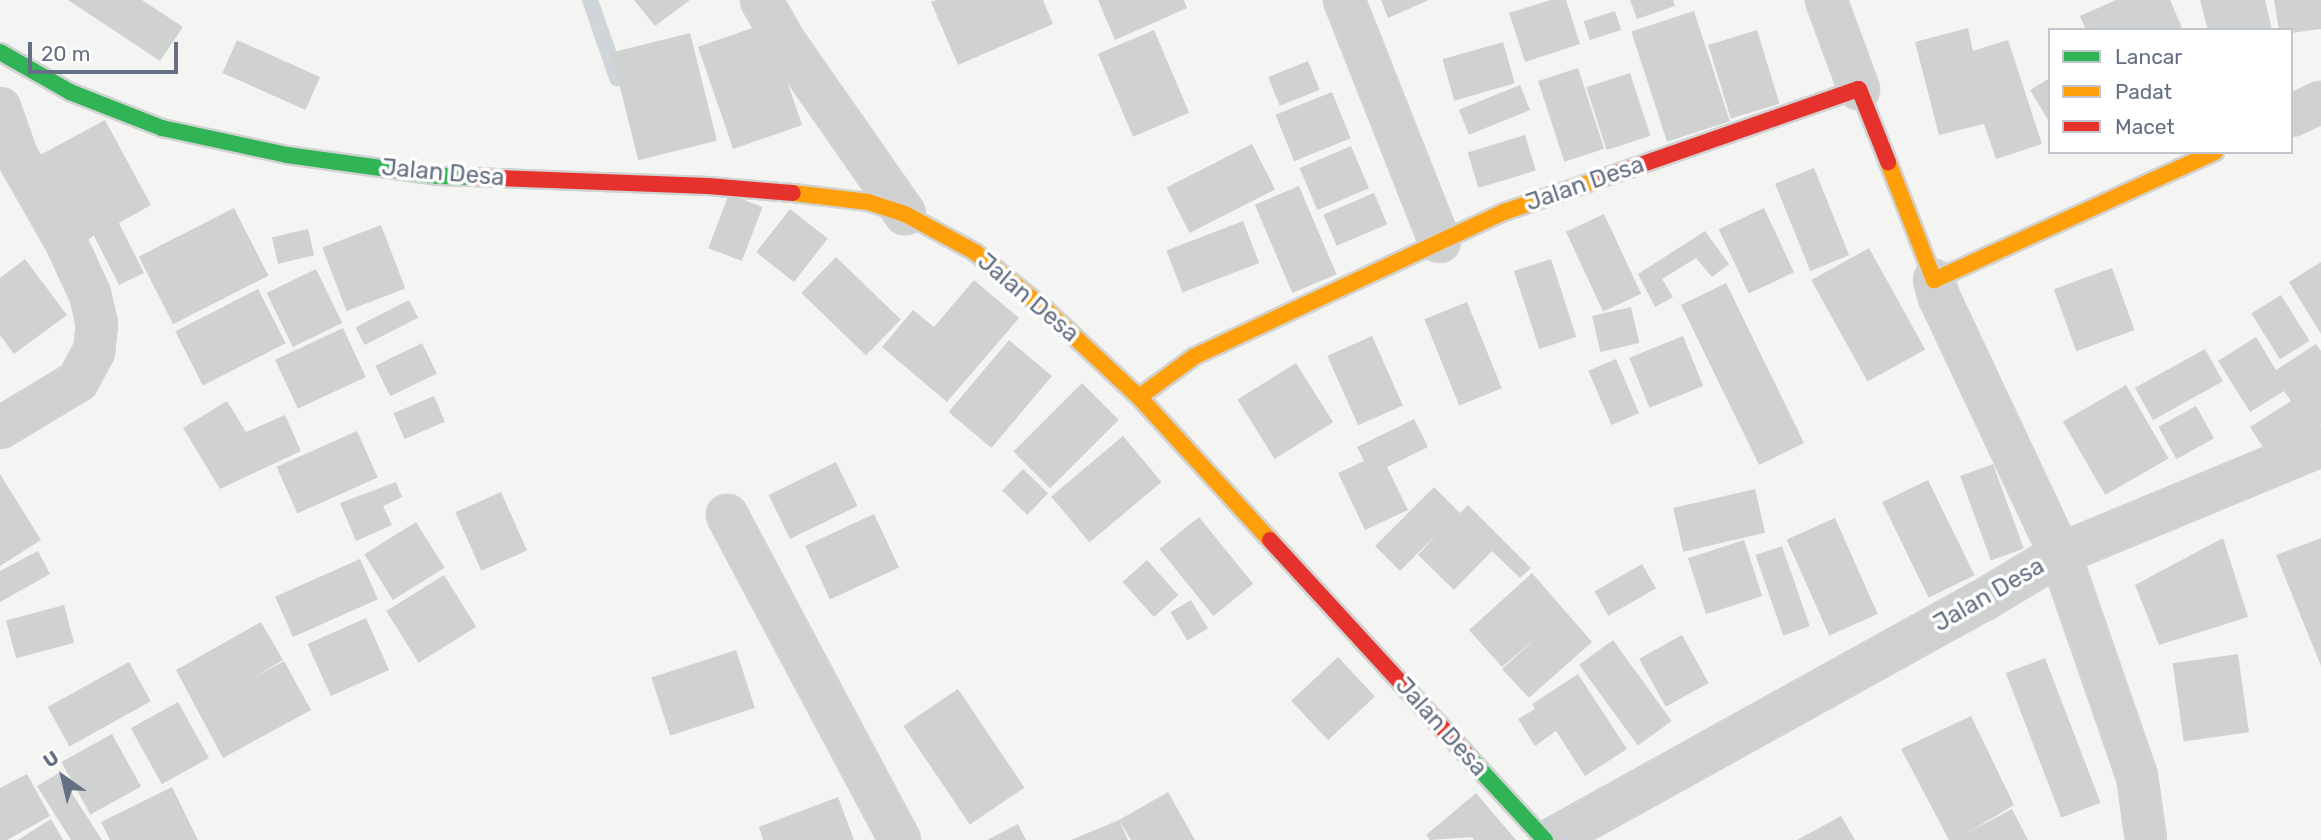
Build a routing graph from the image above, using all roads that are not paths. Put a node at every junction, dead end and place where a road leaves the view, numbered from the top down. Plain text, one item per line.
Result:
1 (761, 0) edge
2 (1344, 0) edge
3 (1826, 0) edge
4 (0, 52) edge
5 (1859, 89) junction
6 (2321, 102) edge
7 (0, 108) edge
8 (2293, 115) edge
9 (2211, 154) edge
10 (905, 214) junction
11 (1440, 242) junction
12 (1934, 280) junction
13 (1139, 397) junction
14 (0, 428) edge
15 (2321, 446) edge
16 (727, 514) dead end
17 (2060, 554) junction
18 (900, 840) edge
19 (1547, 840) edge
20 (2146, 840) edge

1 - 10 street, Jalan Desa
2 - 11 street
3 - 5 street
4 - 10 street, Jalan Desa
5 - 11 street, Jalan Desa
5 - 12 street, Jalan Desa
6 - 8 street
7 - 14 street
9 - 12 street
10 - 13 street, Jalan Desa
11 - 13 street, Jalan Desa
12 - 17 street, Jalan Desa
13 - 19 street, Jalan Desa
15 - 17 street, Jalan Desa
16 - 18 street
17 - 19 street, Jalan Desa
17 - 20 street

